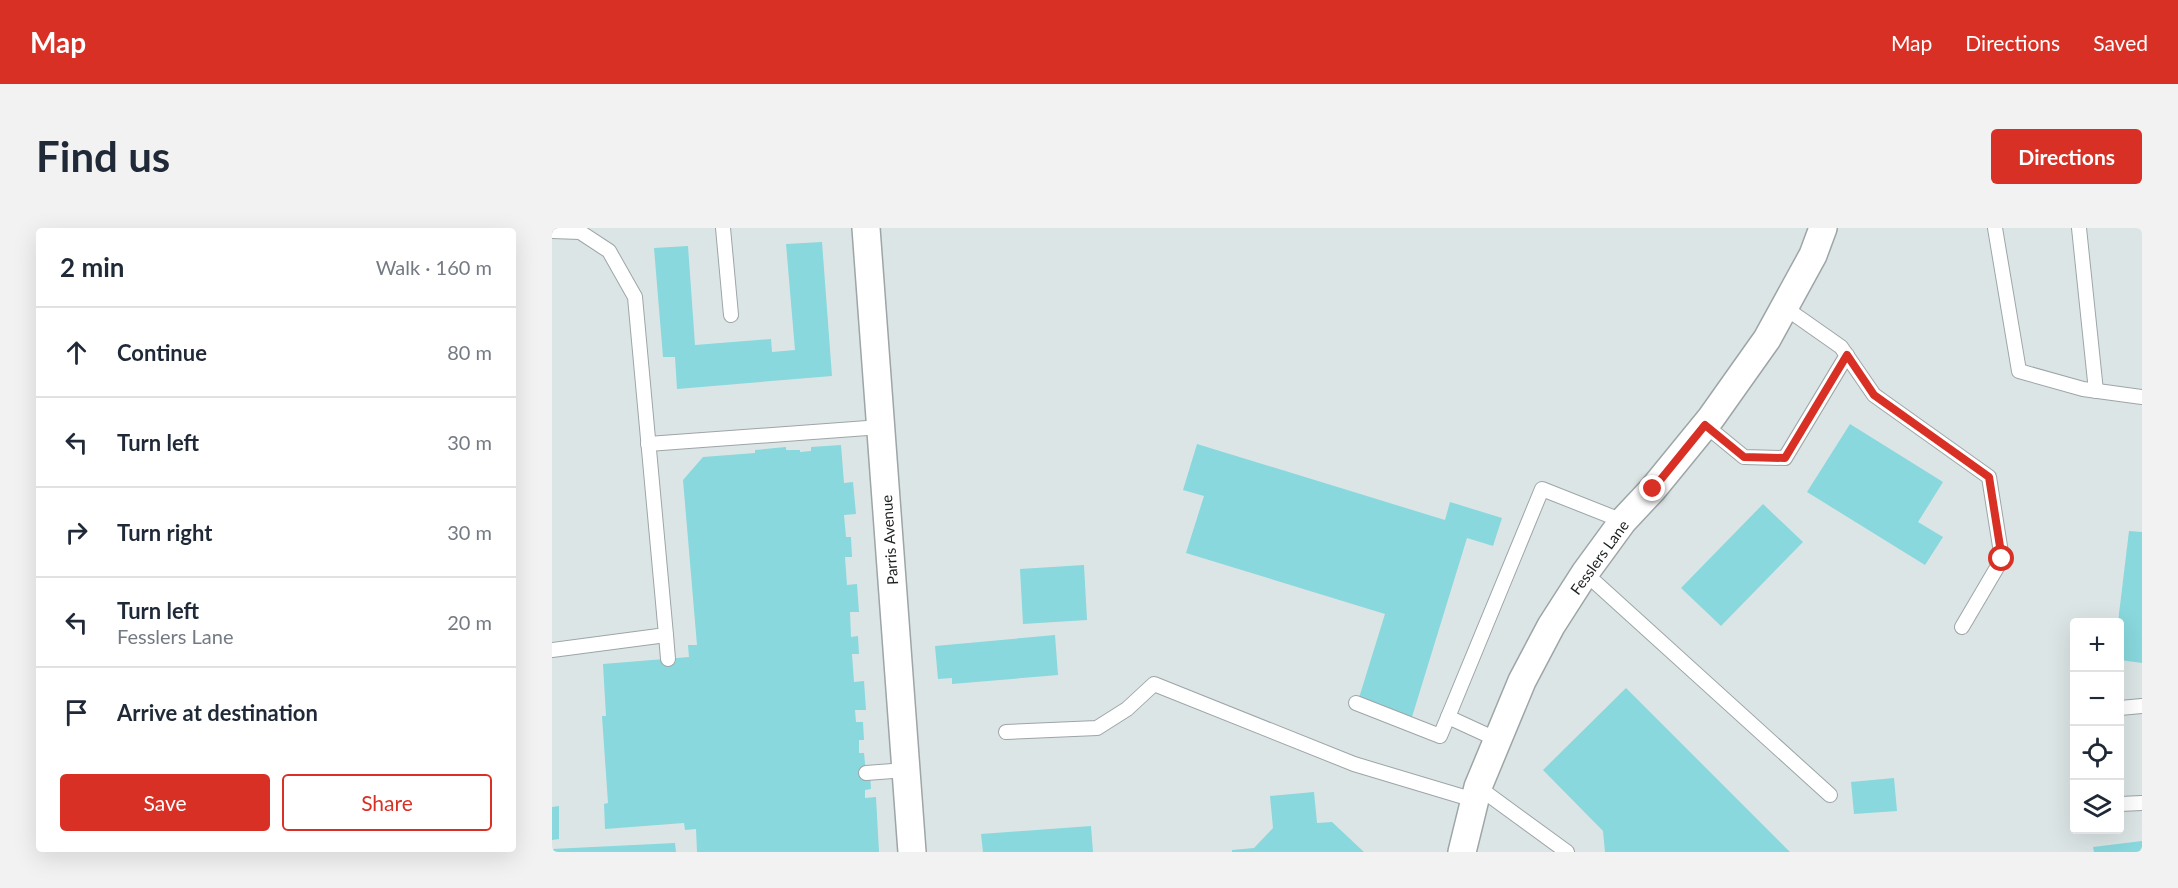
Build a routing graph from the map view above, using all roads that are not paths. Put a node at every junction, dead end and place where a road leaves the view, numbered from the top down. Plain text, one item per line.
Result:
1 (723, 228) edge
2 (866, 228) edge
3 (1824, 228) edge
4 (1995, 228) edge
5 (2079, 228) edge
6 (552, 231) edge
7 (1784, 307) junction
8 (731, 315) dead end
9 (1847, 355) junction
10 (2096, 391) junction
11 (2142, 397) edge
12 (1705, 425) junction
13 (881, 427) junction
14 (648, 444) junction
15 (1623, 522) junction
16 (1585, 573) junction
17 (1962, 627) dead end
18 (666, 635) junction
19 (552, 650) edge
20 (668, 659) dead end
21 (1356, 704) dead end
22 (2142, 706) edge
23 (2124, 708) edge
24 (1448, 717) junction
25 (1006, 732) dead end
26 (1498, 740) junction
27 (906, 770) junction
28 (866, 773) dead end
29 (1476, 793) junction
30 (1830, 795) dead end
31 (2142, 803) edge
32 (2124, 804) edge
33 (912, 852) edge
34 (1462, 852) edge
35 (1567, 852) edge

1 - 8 lane
2 - 13 street, Parris Avenue
3 - 7 street, Fesslers Lane
4 - 10 lane
5 - 10 lane
6 - 14 lane
7 - 9 lane
7 - 12 street, Fesslers Lane
9 - 12 lane
9 - 17 lane
10 - 11 lane
12 - 15 street, Fesslers Lane
13 - 14 lane
13 - 27 street, Parris Avenue
14 - 18 lane
15 - 16 street, Fesslers Lane
15 - 24 lane
16 - 26 street, Fesslers Lane
16 - 30 lane
18 - 19 lane
18 - 20 lane
21 - 24 lane
22 - 23 lane
24 - 26 lane
25 - 29 lane
26 - 29 street, Fesslers Lane
27 - 28 lane
27 - 33 street, Parris Avenue
29 - 34 street, Fesslers Lane
29 - 35 lane
31 - 32 lane

